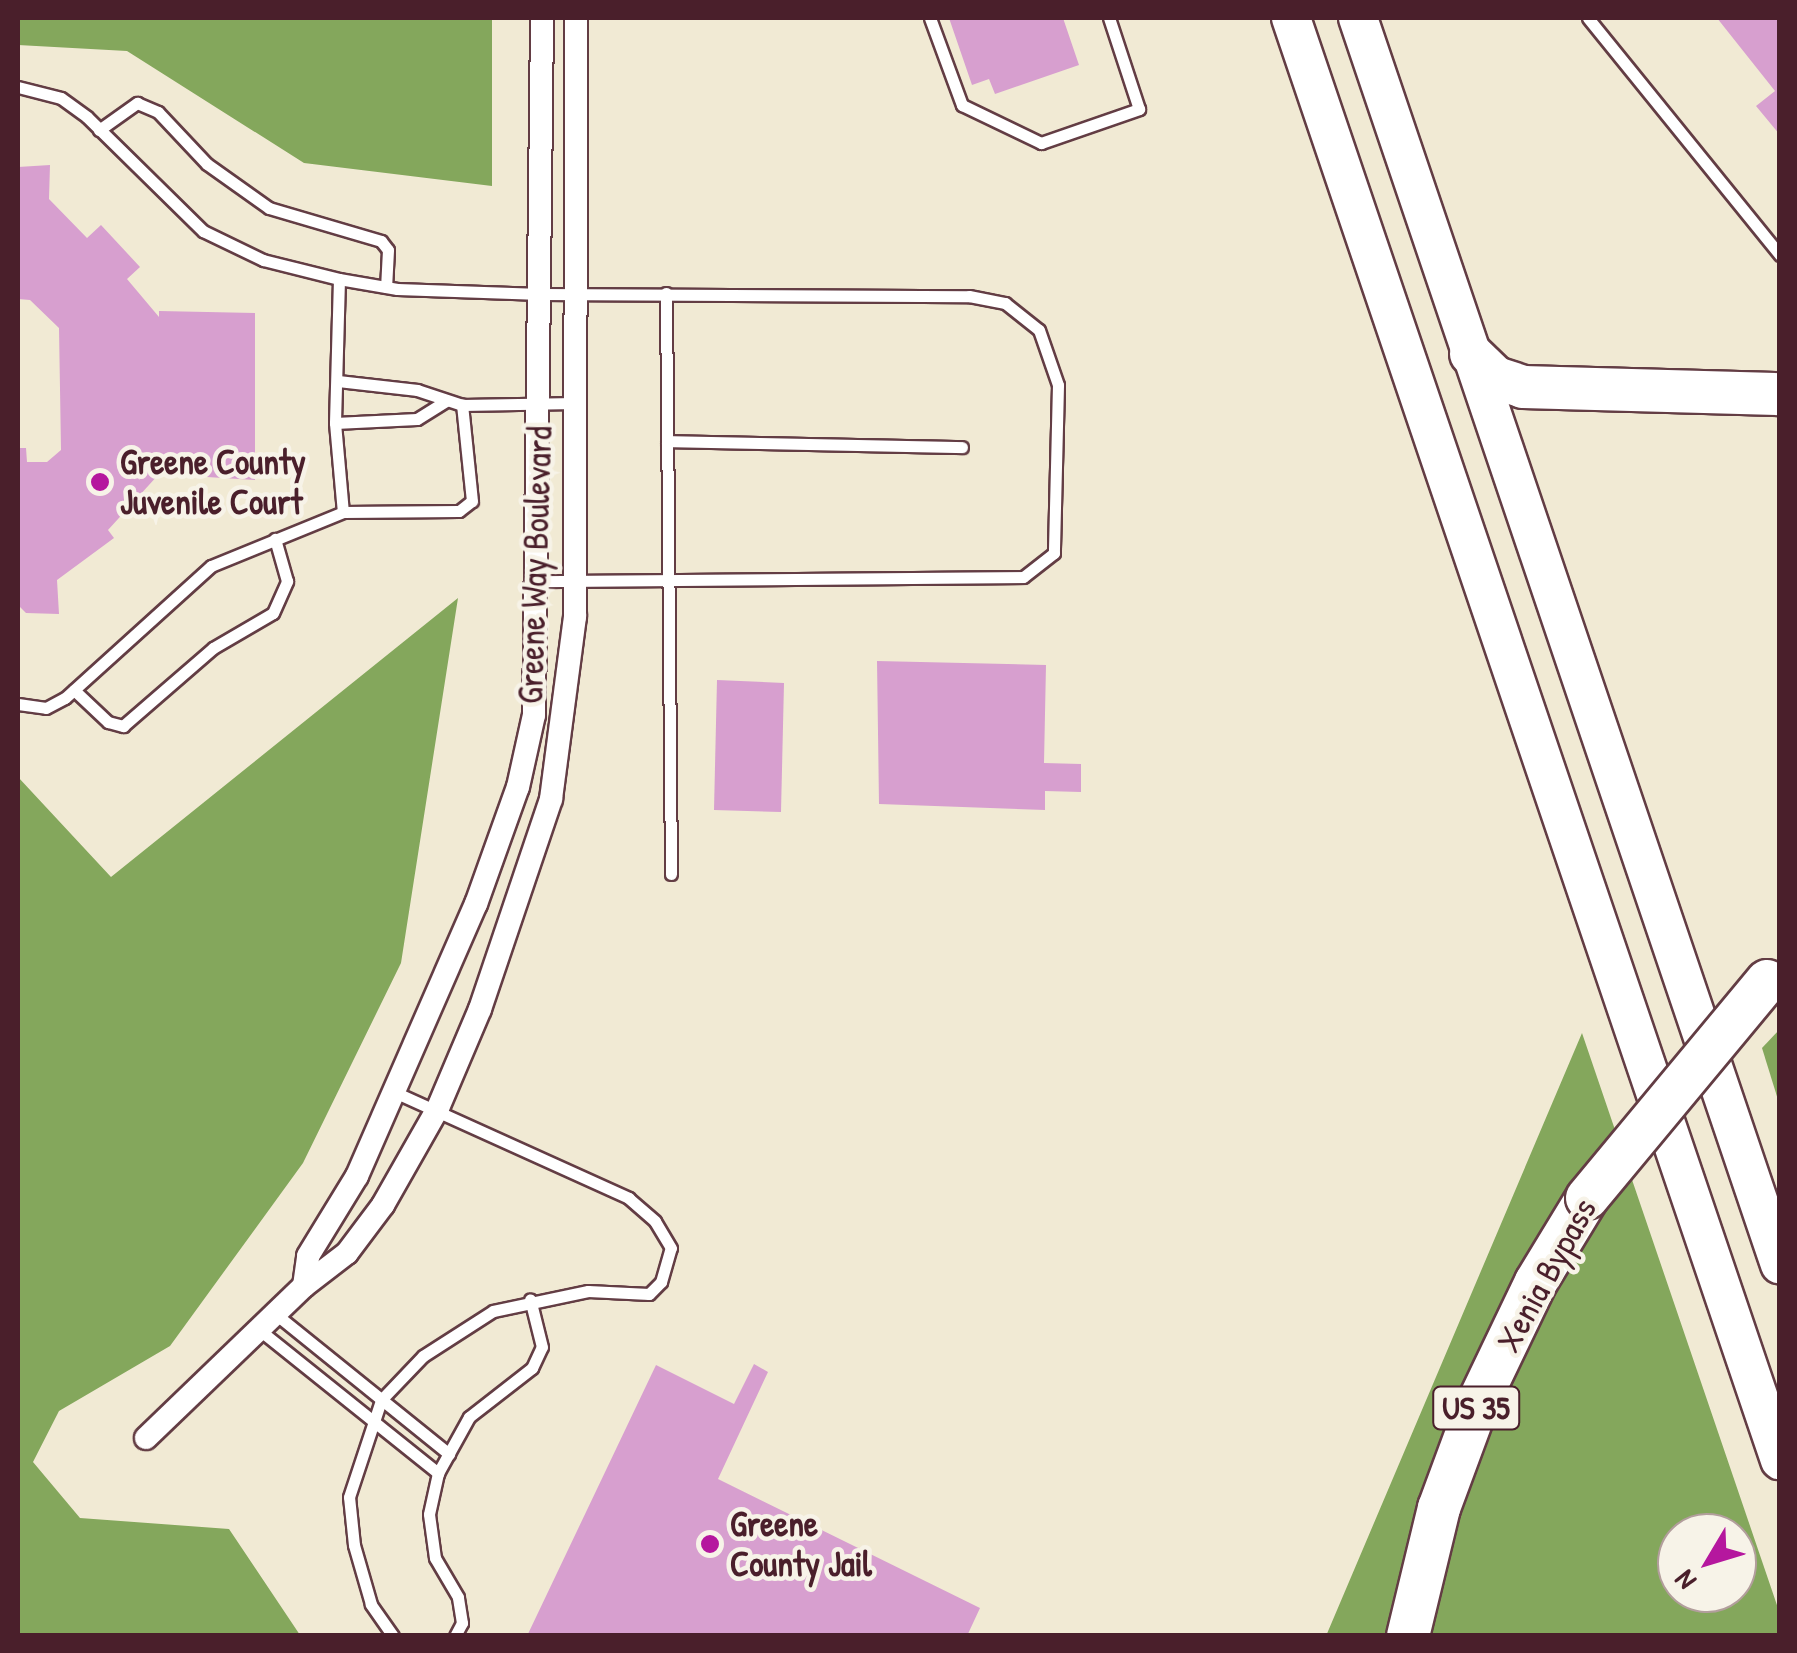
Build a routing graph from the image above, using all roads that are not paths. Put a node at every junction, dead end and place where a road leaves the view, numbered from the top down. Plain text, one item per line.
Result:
1 (542, 18) edge
2 (576, 18) edge
3 (930, 18) edge
4 (1109, 18) edge
5 (1291, 18) edge
6 (1358, 18) edge
7 (1588, 18) edge
8 (18, 87) edge
9 (99, 130) junction
10 (1780, 255) edge
11 (339, 279) junction
12 (386, 287) junction
13 (666, 293) junction
14 (541, 294) junction
15 (574, 294) junction
16 (1471, 354) junction
17 (338, 382) junction
18 (1780, 394) edge
19 (446, 402) junction
20 (540, 402) junction
21 (574, 404) junction
22 (462, 405) junction
23 (335, 424) junction
24 (668, 442) junction
25 (962, 447) dead end
26 (343, 512) junction
27 (276, 540) junction
28 (575, 580) junction
29 (540, 581) junction
30 (669, 582) junction
31 (74, 690) junction
32 (18, 704) edge
33 (670, 874) dead end
34 (1773, 974) edge
35 (394, 1092) junction
36 (438, 1108) junction
37 (1780, 1265) edge
38 (304, 1286) junction
39 (530, 1299) junction
40 (270, 1324) junction
41 (382, 1400) junction
42 (372, 1420) junction
43 (146, 1438) dead end
44 (450, 1454) junction
45 (1780, 1460) edge
46 (438, 1472) junction
47 (393, 1636) edge
48 (455, 1636) edge
49 (1408, 1636) edge

1 - 14 street, Greene Way Boulevard
2 - 15 street, Greene Way Boulevard
3 - 4 lane
5 - 45 main road
6 - 16 main road
7 - 10 lane
8 - 9 lane
9 - 11 lane
9 - 12 lane
11 - 12 lane
11 - 17 lane
12 - 14 lane
13 - 15 lane
13 - 24 lane
13 - 30 lane
14 - 15 lane
14 - 20 street, Greene Way Boulevard
15 - 21 street, Greene Way Boulevard
16 - 18 highway
16 - 37 main road
17 - 19 lane
17 - 23 lane
19 - 22 lane
19 - 23 lane
20 - 21 lane
20 - 22 lane
20 - 29 street, Greene Way Boulevard
21 - 28 street, Greene Way Boulevard
22 - 26 lane
23 - 26 lane
24 - 25 lane
24 - 30 lane
26 - 27 lane
27 - 31 lane
27 - 31 lane
28 - 29 lane
28 - 30 lane
28 - 36 street, Greene Way Boulevard
29 - 35 street, Greene Way Boulevard
30 - 33 lane
31 - 32 lane
34 - 49 highway, Xenia Bypass / US 35, bridge
35 - 36 lane
35 - 38 street, Greene Way Boulevard
36 - 38 street, Greene Way Boulevard
36 - 39 lane
38 - 40 street, Greene Way Boulevard
39 - 41 lane
39 - 44 lane
40 - 41 lane
40 - 42 lane
40 - 43 street, Greene Way Boulevard
41 - 42 lane
41 - 44 lane
42 - 46 lane
42 - 47 lane
44 - 46 lane
46 - 48 lane

